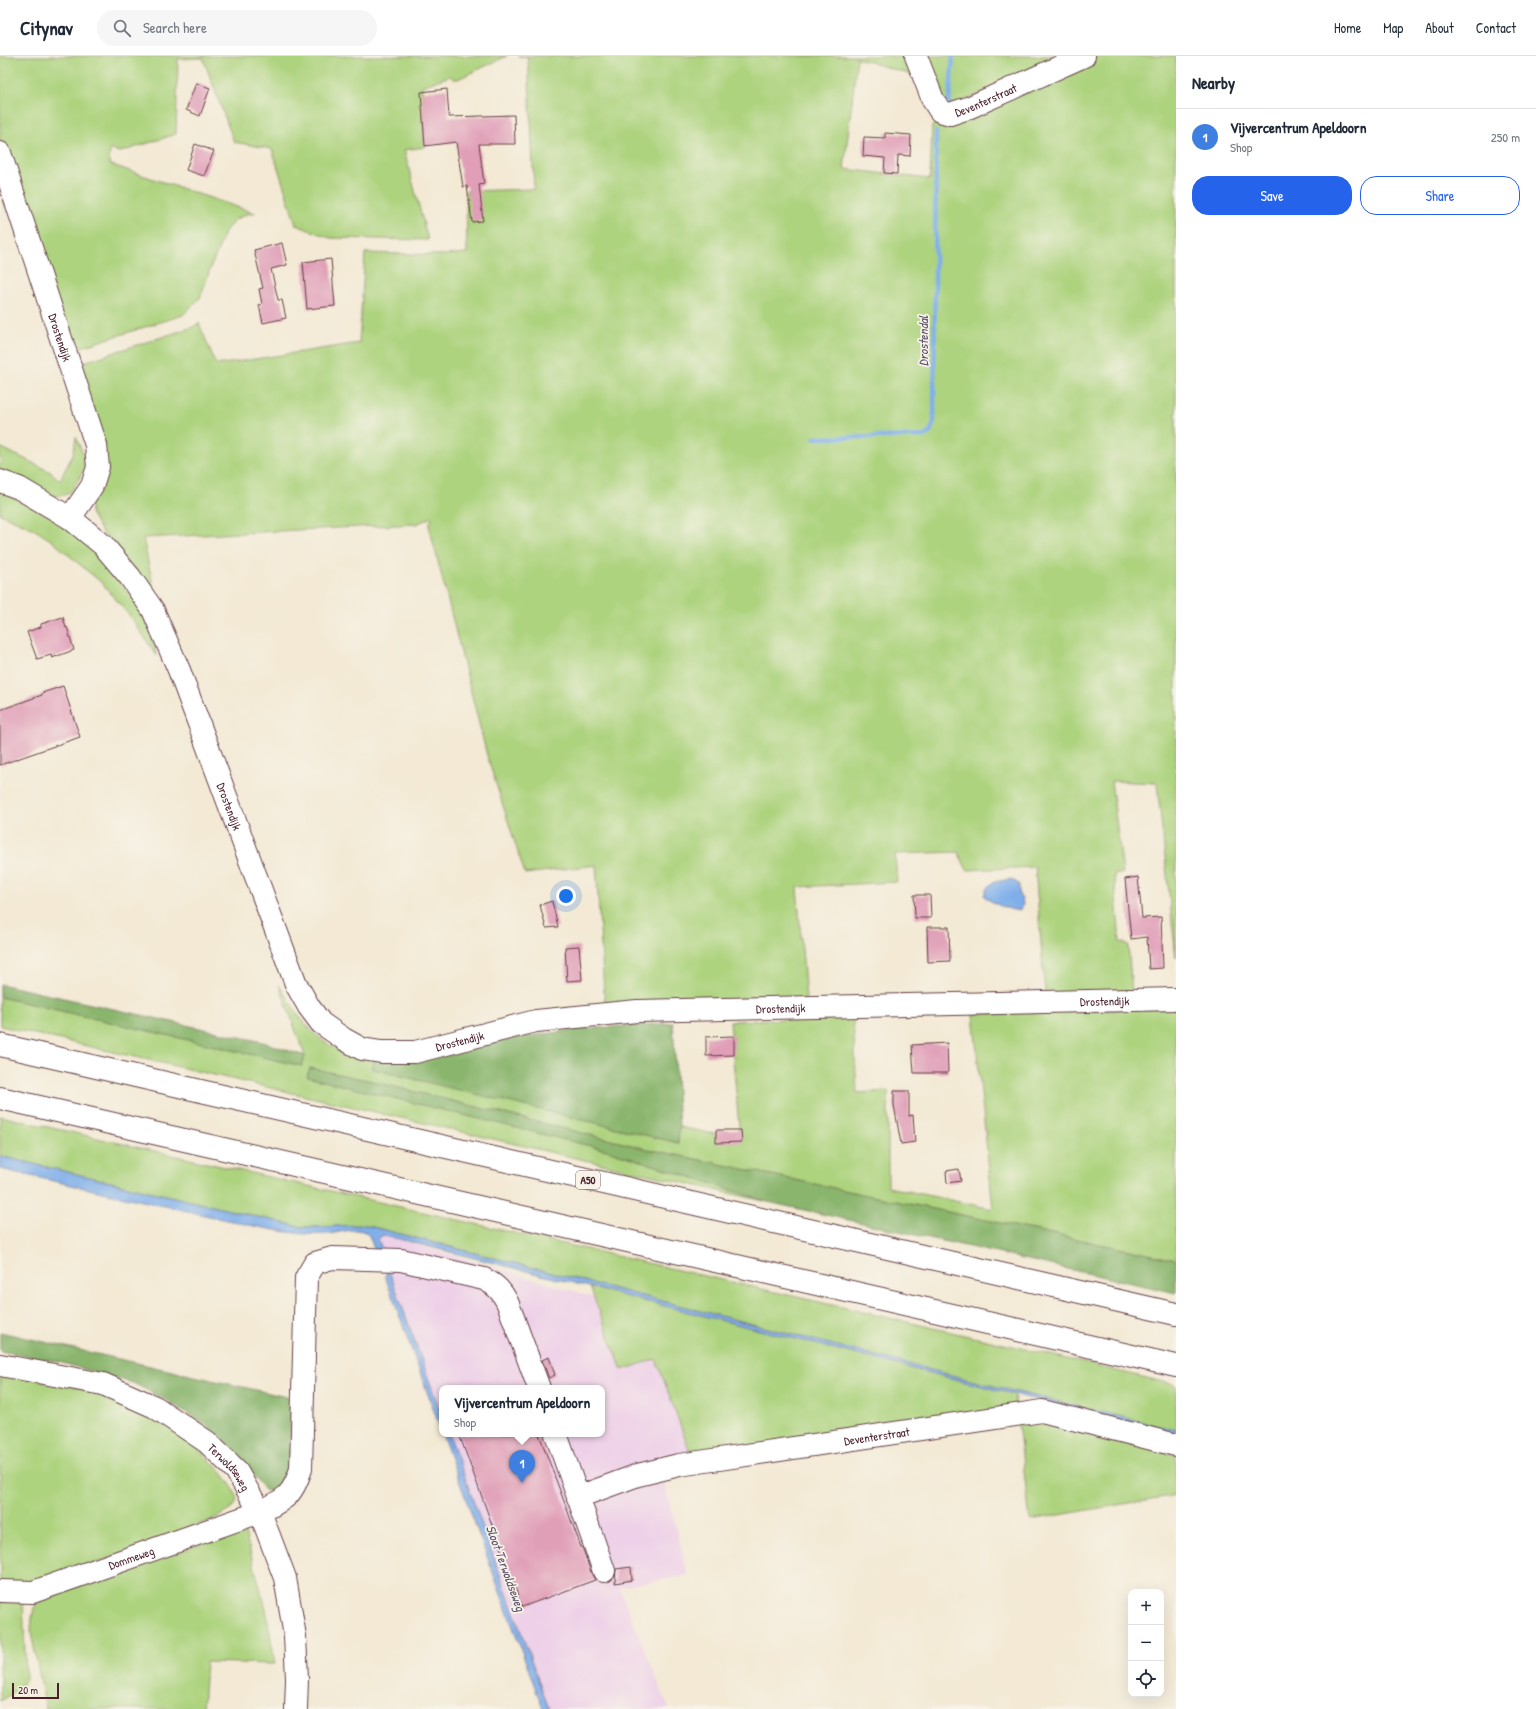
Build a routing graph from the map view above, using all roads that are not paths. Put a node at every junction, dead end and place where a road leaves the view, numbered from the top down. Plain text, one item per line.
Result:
1 (916, 56) edge
2 (1084, 56) edge
3 (0, 153) edge
4 (0, 481) edge
5 (70, 518) junction
6 (1176, 999) edge
7 (0, 1045) edge
8 (0, 1098) edge
9 (1176, 1314) edge
10 (0, 1365) edge
11 (1176, 1366) edge
12 (538, 1385) edge
13 (557, 1437) edge
14 (1176, 1445) edge
15 (578, 1497) junction
16 (260, 1512) junction
17 (604, 1571) dead end
18 (0, 1591) edge
19 (296, 1709) edge

1 - 2 main road, Deventerstraat
3 - 5 main road, Drostendijk
4 - 5 main road, Drostendijk
5 - 6 main road, Drostendijk
7 - 9 main road, A50
8 - 11 main road
10 - 16 main road, Terwoldseweg
12 - 16 main road, Dommeweg
13 - 15 main road
14 - 15 main road, Deventerstraat
15 - 17 main road
16 - 18 main road, Dommeweg
16 - 19 main road, Terwoldseweg

